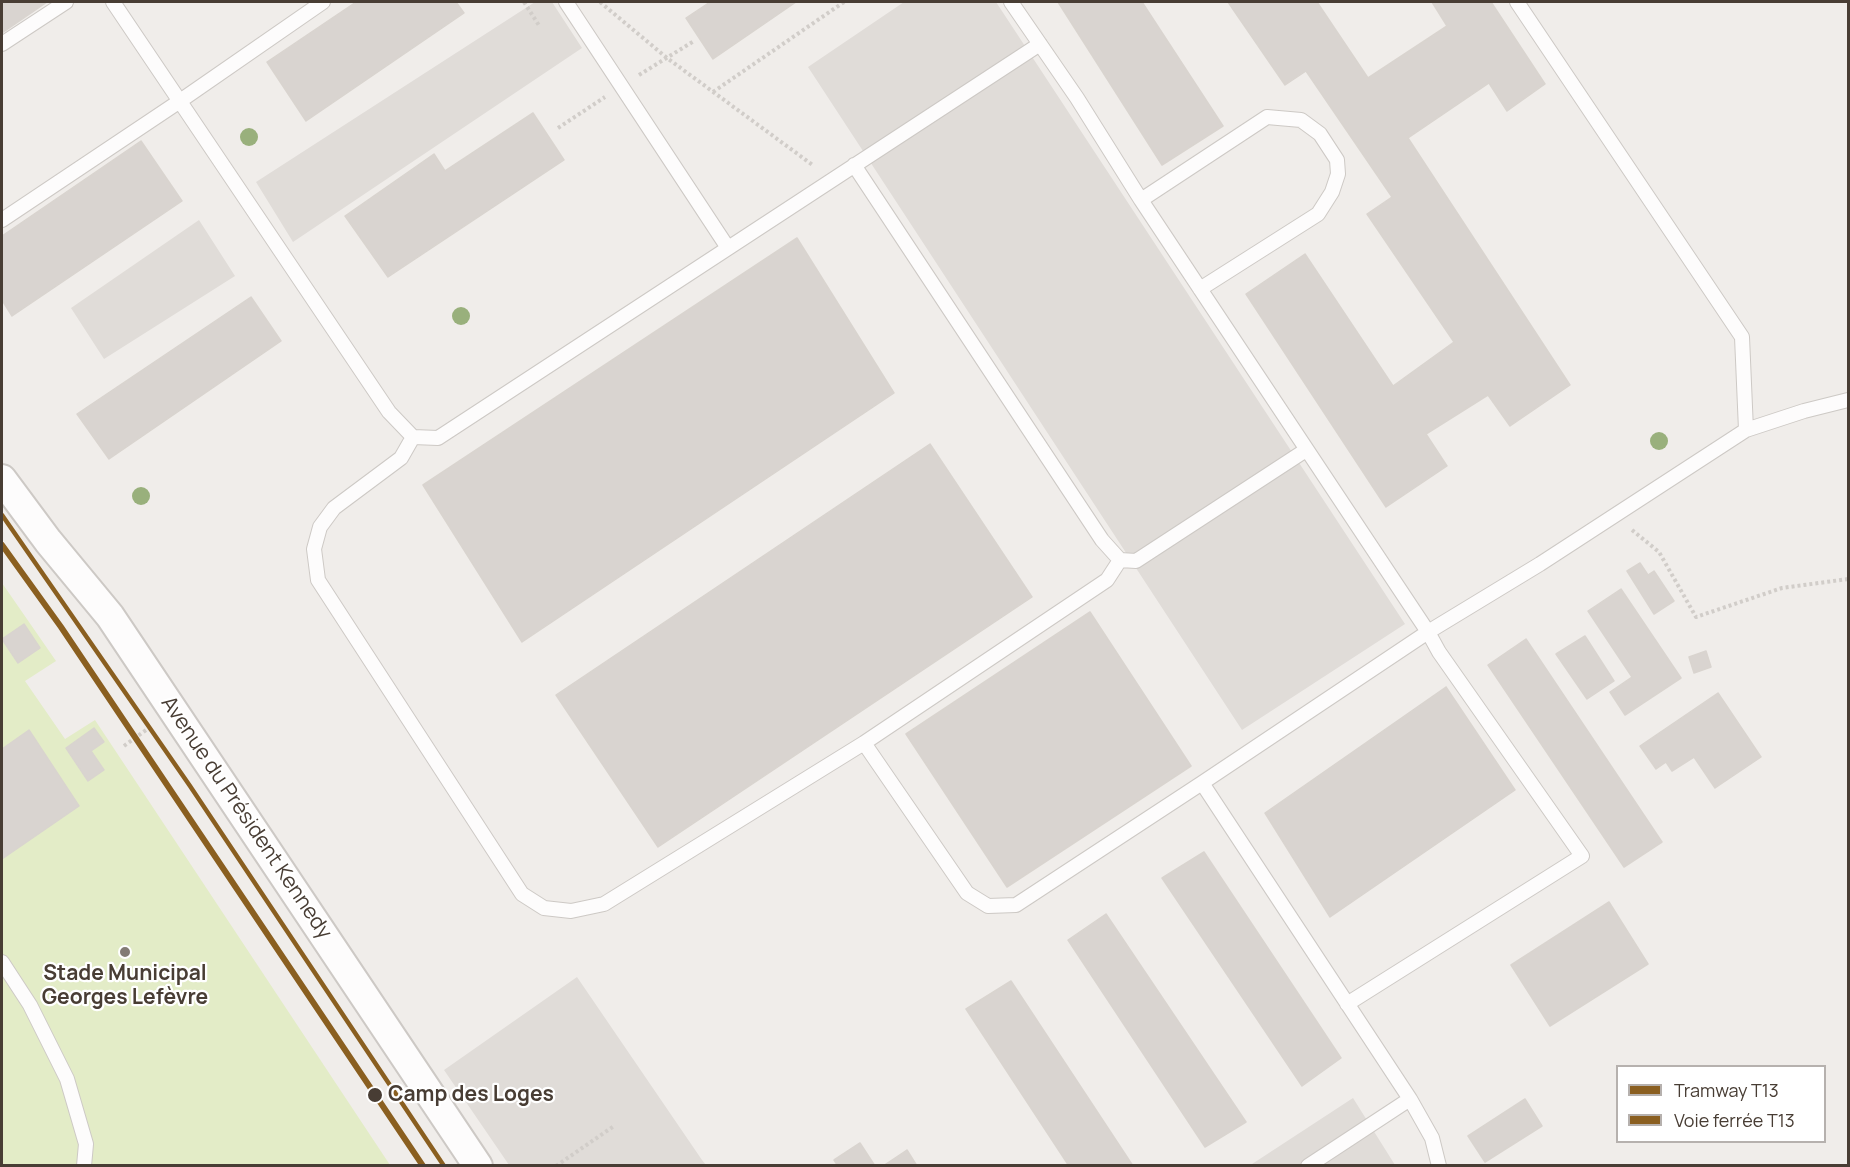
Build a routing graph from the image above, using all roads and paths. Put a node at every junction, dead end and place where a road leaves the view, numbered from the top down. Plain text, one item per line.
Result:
1 (66, 2) edge
2 (113, 2) edge
3 (322, 2) edge
4 (524, 2) edge
5 (566, 2) edge
6 (600, 2) edge
7 (844, 2) edge
8 (1011, 2) edge
9 (1517, 2) edge
10 (540, 27) dead end
11 (2, 44) edge
12 (1040, 44) junction
13 (713, 92) junction
14 (180, 101) junction
15 (854, 165) junction
16 (832, 179) junction
17 (1141, 200) junction
18 (2, 220) edge
19 (728, 248) junction
20 (1200, 289) junction
21 (1848, 400) edge
22 (1746, 430) junction
23 (413, 437) junction
24 (1306, 450) junction
25 (2, 479) edge
26 (1615, 516) junction
27 (1120, 560) junction
28 (1848, 579) edge
29 (1428, 632) junction
30 (864, 743) junction
31 (1202, 783) junction
32 (2, 962) edge
33 (1347, 1004) junction
34 (1410, 1099) junction
35 (614, 1126) dead end
36 (84, 1166) edge
37 (478, 1166) edge
38 (556, 1166) edge
39 (1308, 1166) edge
40 (1439, 1166) edge

1 - 11 lane
2 - 14 lane
3 - 14 lane
4 - 10 path
5 - 19 lane
6 - 13 path
7 - 13 path
8 - 12 lane
9 - 22 lane
12 - 15 lane
12 - 17 lane
13 - 16 path
14 - 18 lane
14 - 23 lane
15 - 16 lane
15 - 27 lane
16 - 19 lane
17 - 20 lane
17 - 20 lane
19 - 23 lane
20 - 24 lane
21 - 22 lane
22 - 26 lane
23 - 30 lane
24 - 27 lane
24 - 29 lane
25 - 37 street, Avenue du Président Kennedy
26 - 28 path
26 - 29 lane
27 - 30 lane
29 - 31 lane
29 - 33 lane
30 - 31 lane
31 - 33 lane
32 - 36 lane
33 - 34 lane
34 - 39 lane
34 - 40 lane
35 - 38 path

